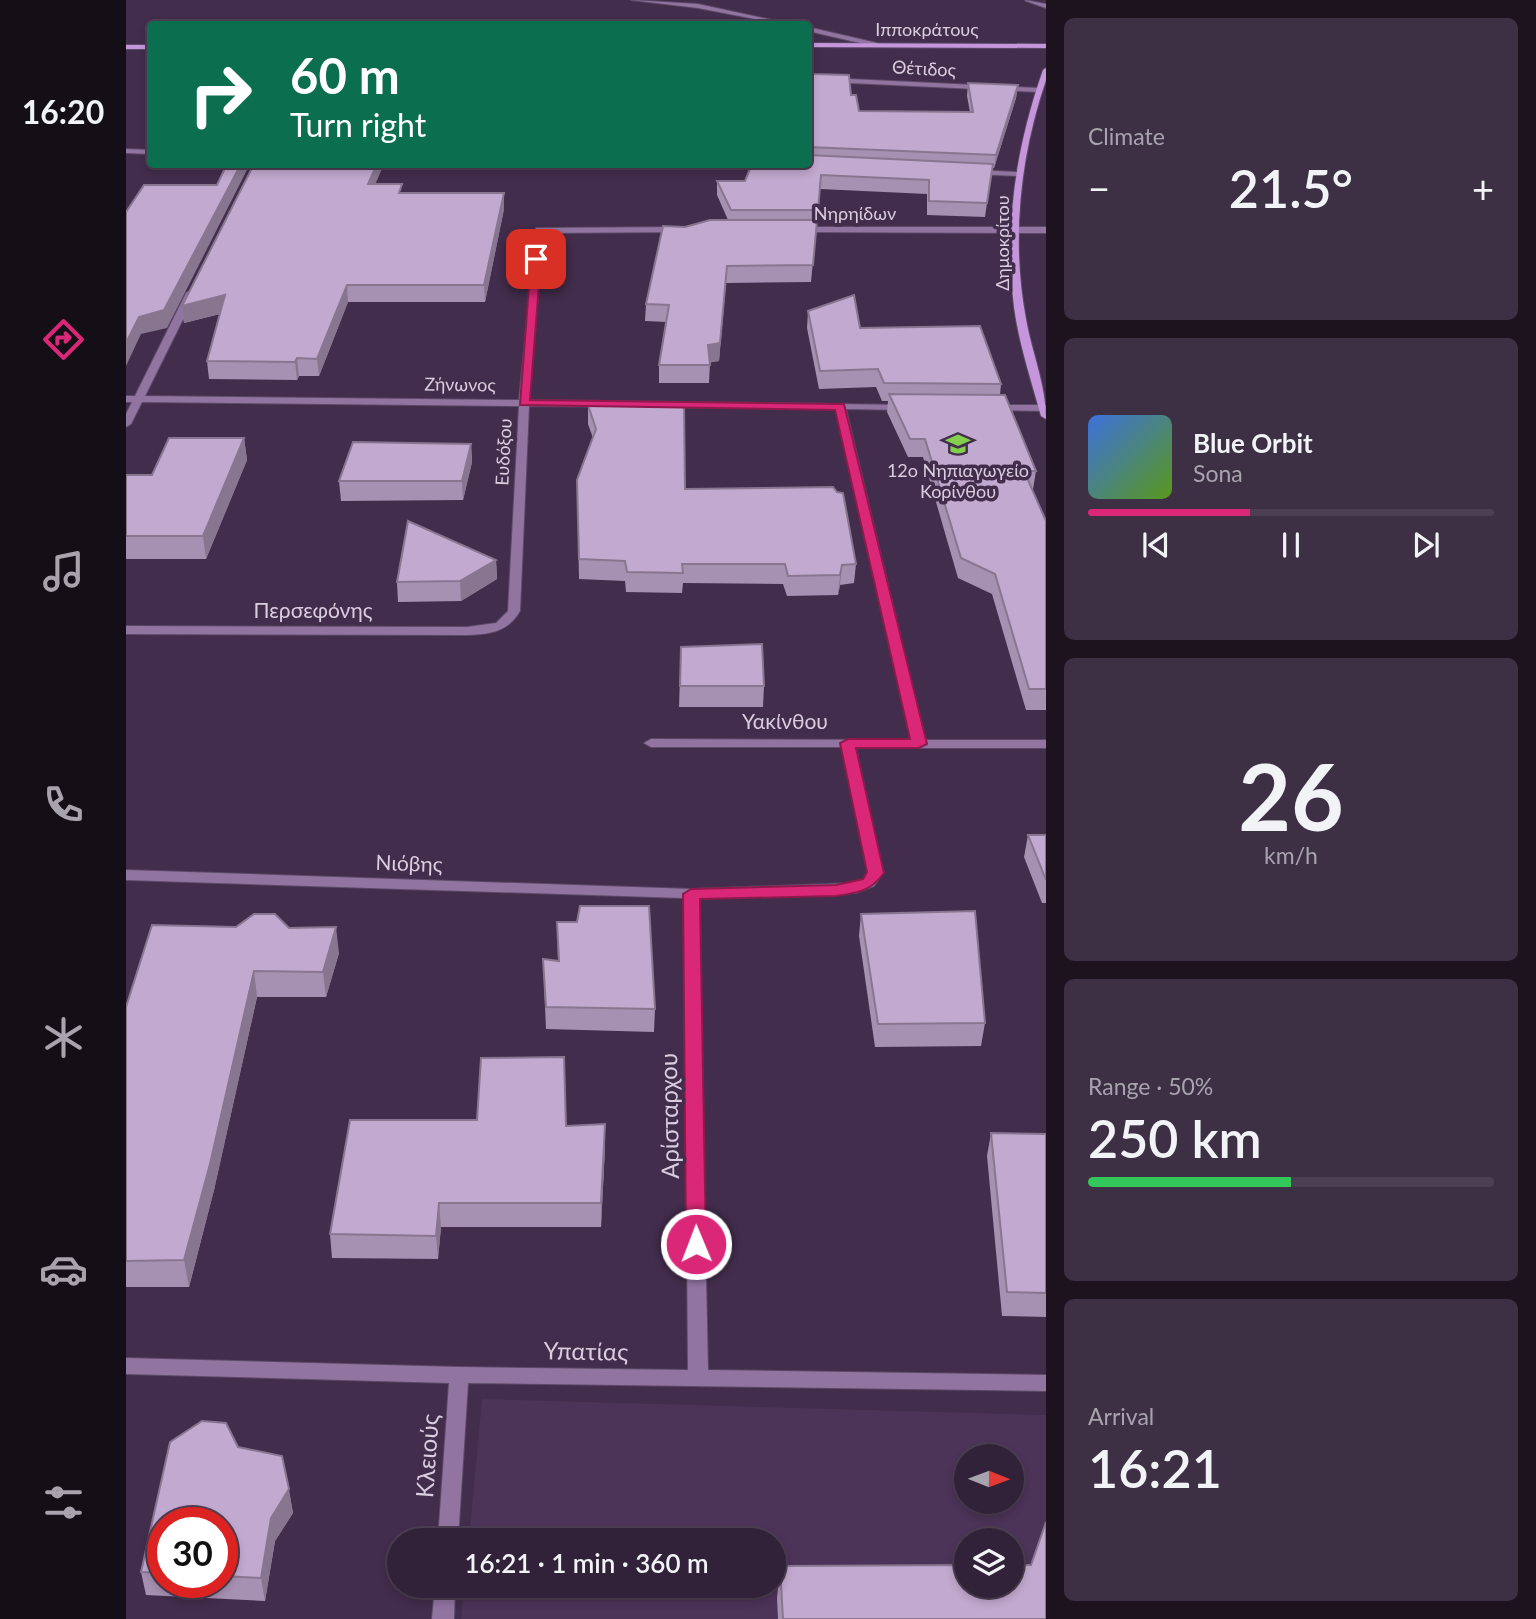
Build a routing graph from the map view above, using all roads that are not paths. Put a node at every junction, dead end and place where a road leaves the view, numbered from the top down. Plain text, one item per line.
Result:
1 (634, 0) edge
2 (1028, 0) edge
3 (1046, 6) edge
4 (773, 21) edge
5 (812, 30) edge
6 (812, 45) edge
7 (877, 45) junction
8 (1046, 46) edge
9 (126, 47) edge
10 (147, 47) edge
11 (1046, 70) edge
12 (812, 79) edge
13 (1039, 90) junction
14 (126, 151) edge
15 (147, 152) edge
16 (964, 172) edge
17 (1019, 174) junction
18 (689, 230) edge
19 (784, 230) edge
20 (1016, 230) junction
21 (1046, 230) edge
22 (193, 288) edge
23 (132, 399) edge
24 (524, 403) junction
25 (840, 406) junction
26 (921, 407) edge
27 (976, 408) edge
28 (1045, 411) edge
29 (126, 424) edge
30 (500, 628) joint
31 (126, 630) edge
32 (651, 743) dead end
33 (848, 743) junction
34 (919, 744) junction
35 (1046, 744) edge
36 (126, 875) edge
37 (691, 894) junction
38 (126, 1366) edge
39 (459, 1375) junction
40 (698, 1378) junction
41 (1046, 1383) edge
42 (449, 1528) edge
43 (444, 1598) edge
44 (443, 1619) edge

1 - 4 street
2 - 3 street
5 - 7 street
6 - 7 street, Ιπποκράτους
7 - 8 street, Ιπποκράτους
9 - 10 street
11 - 13 street, Δημοκρίτου
12 - 13 street, Θέτιδος
13 - 17 street, Δημοκρίτου
14 - 15 street
16 - 17 street
17 - 20 street, Δημοκρίτου
18 - 24 street, Ευδόξου
19 - 20 street, Νηρηίδων
20 - 21 street, Νηρηίδων
20 - 28 street, Δημοκρίτου
22 - 23 street
23 - 24 street, Ζήνωνος
23 - 29 street
24 - 25 street, Ζήνωνος
24 - 30 street, Ευδόξου
25 - 26 street, Ζήνωνος
25 - 34 street
27 - 28 street
30 - 31 street, Περσεφόνης
32 - 33 street, Υακίνθου
33 - 34 street, Υακίνθου
33 - 37 street, Νιόβης
34 - 35 street, Υακίνθου
36 - 37 street, Νιόβης
37 - 40 street, Αρίσταρχου
38 - 39 street, Υπατίας
39 - 40 street, Υπατίας
39 - 42 street, Κλειούς
40 - 41 street, Υπατίας
43 - 44 street

